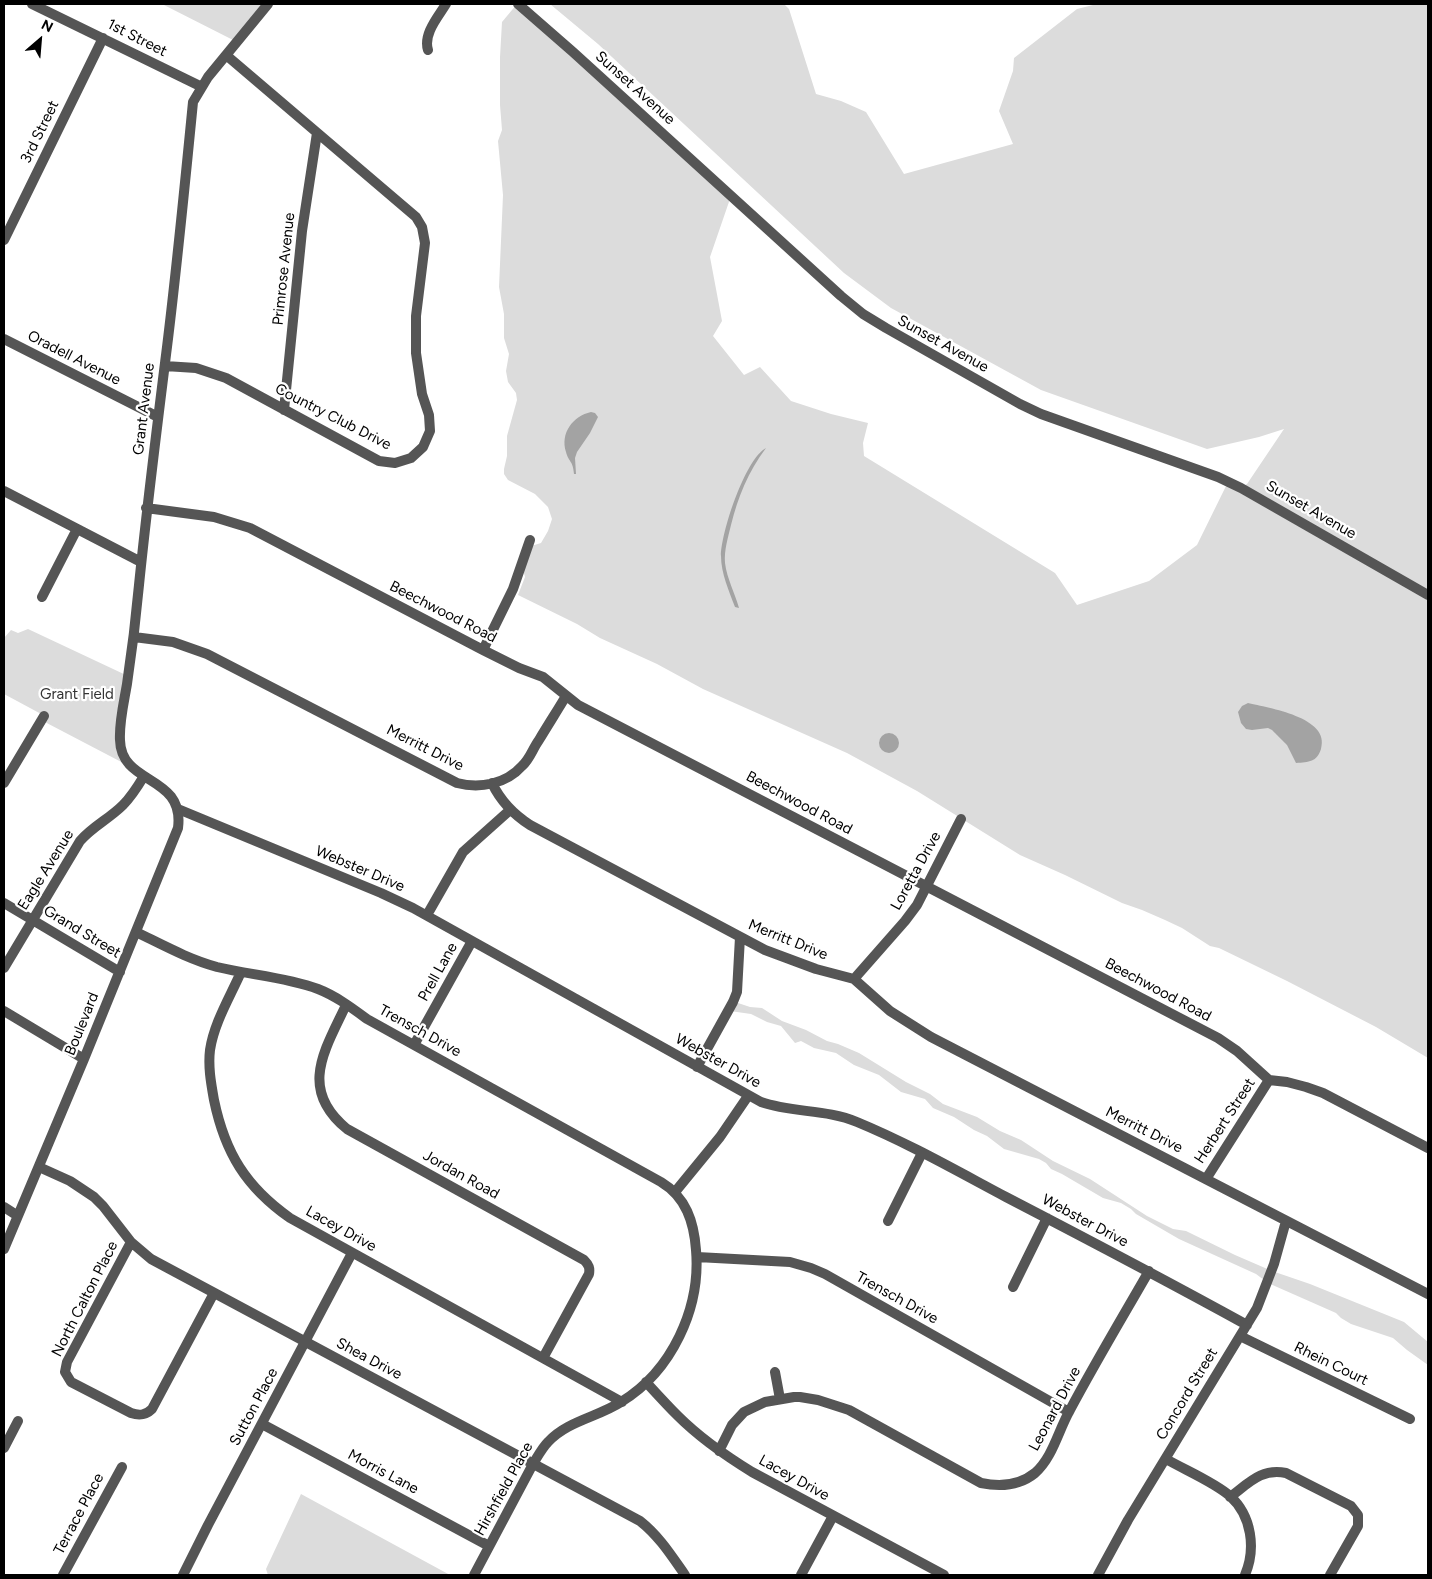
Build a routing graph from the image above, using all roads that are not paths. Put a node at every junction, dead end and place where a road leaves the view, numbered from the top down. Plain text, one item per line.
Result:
1 (32, 4) edge
2 (446, 4) edge
3 (518, 4) edge
4 (265, 7) edge
5 (103, 38) junction
6 (428, 50) dead end
7 (226, 55) junction
8 (202, 87) junction
9 (318, 133) junction
10 (4, 240) edge
11 (4, 339) edge
12 (165, 366) junction
13 (284, 410) junction
14 (158, 417) junction
15 (4, 491) edge
16 (146, 508) junction
17 (77, 529) junction
18 (530, 540) dead end
19 (141, 562) junction
20 (1428, 595) edge
21 (42, 597) dead end
22 (134, 637) junction
23 (483, 650) junction
24 (566, 696) junction
25 (44, 716) dead end
26 (144, 776) junction
27 (4, 783) edge
28 (492, 784) junction
29 (178, 809) junction
30 (510, 810) junction
31 (961, 819) dead end
32 (927, 887) junction
33 (4, 903) edge
34 (427, 915) junction
35 (32, 920) junction
36 (136, 932) junction
37 (740, 937) junction
38 (472, 941) junction
39 (4, 968) edge
40 (120, 972) junction
41 (241, 972) junction
42 (854, 979) junction
43 (346, 1005) junction
44 (4, 1011) edge
45 (414, 1045) junction
46 (84, 1059) junction
47 (697, 1067) junction
48 (1269, 1080) junction
49 (748, 1096) junction
50 (1428, 1148) edge
51 (922, 1153) junction
52 (39, 1167) junction
53 (1206, 1179) junction
54 (674, 1192) junction
55 (4, 1207) edge
56 (18, 1216) junction
57 (1047, 1218) junction
58 (888, 1221) dead end
59 (1286, 1221) junction
60 (131, 1242) junction
61 (4, 1249) edge
62 (352, 1253) junction
63 (697, 1257) junction
64 (1149, 1271) junction
65 (1013, 1287) dead end
66 (214, 1293) junction
67 (1428, 1294) edge
68 (1247, 1325) junction
69 (1240, 1336) junction
70 (306, 1342) junction
71 (544, 1358) junction
72 (775, 1372) dead end
73 (646, 1382) junction
74 (780, 1399) junction
75 (622, 1402) junction
76 (1068, 1412) junction
77 (1410, 1419) dead end
78 (18, 1421) dead end
79 (262, 1424) junction
80 (4, 1448) edge
81 (719, 1451) junction
82 (1166, 1459) junction
83 (534, 1464) junction
84 (122, 1467) dead end
85 (1230, 1497) junction
86 (833, 1516) junction
87 (490, 1546) junction
88 (63, 1575) edge
89 (184, 1575) edge
90 (474, 1575) edge
91 (685, 1575) edge
92 (801, 1575) edge
93 (944, 1575) edge
94 (1098, 1575) edge
95 (1245, 1575) edge
96 (1330, 1575) edge

1 - 5 street, 1st Street
2 - 6 street
3 - 20 street, Sunset Avenue
4 - 7 street, Grant Avenue
5 - 8 street, 1st Street
5 - 10 street, 3rd Street
7 - 8 street, Grant Avenue
7 - 9 street, Country Club Drive
8 - 12 street, Grant Avenue
9 - 13 street, Primrose Avenue
9 - 13 street, Country Club Drive
11 - 14 street, Oradell Avenue
12 - 13 street, Country Club Drive
12 - 14 street, Grant Avenue
14 - 16 street, Grant Avenue
15 - 17 street
16 - 19 street, Grant Avenue
16 - 23 street, Beechwood Road
17 - 19 street
17 - 21 street
18 - 23 street
19 - 22 street, Grant Avenue
22 - 26 street, Grant Avenue
22 - 28 street, Merritt Drive
23 - 24 street, Beechwood Road
24 - 28 street
24 - 32 street, Beechwood Road
25 - 27 street
26 - 29 street, Grant Avenue
26 - 35 street, Eagle Avenue
28 - 30 street, Merritt Drive
29 - 34 street, Webster Drive
29 - 36 street, Boulevard
30 - 34 street
30 - 37 street, Merritt Drive
31 - 32 street, Loretta Drive
32 - 42 street, Loretta Drive
32 - 48 street, Beechwood Road
33 - 35 street, Grand Street
34 - 38 street, Webster Drive
35 - 39 street, Eagle Avenue
35 - 40 street, Grand Street
36 - 40 street, Boulevard
36 - 41 street, Trensch Drive
37 - 42 street, Merritt Drive
37 - 47 street
38 - 45 street, Prell Lane
38 - 47 street, Webster Drive
40 - 46 street, Boulevard
41 - 43 street, Trensch Drive
41 - 62 street, Lacey Drive
42 - 53 street, Merritt Drive
43 - 45 street, Trensch Drive
43 - 71 street, Jordan Road
44 - 46 street
45 - 54 street, Trensch Drive
46 - 52 street, Boulevard
47 - 49 street, Webster Drive
48 - 50 street
48 - 53 street, Herbert Street
49 - 51 street, Webster Drive
49 - 54 street
51 - 57 street, Webster Drive
51 - 58 street
52 - 56 street, Boulevard
52 - 60 street, Shea Drive
53 - 59 street, Merritt Drive
54 - 63 street, Hirshfield Place
55 - 56 street
56 - 61 street, Boulevard
57 - 64 street, Webster Drive
57 - 65 street
59 - 67 street, Merritt Drive
59 - 68 street, Concord Street
60 - 66 street, Shea Drive
60 - 66 street, North Calton Place
62 - 70 street, Sutton Place
62 - 71 street, Lacey Drive
63 - 73 street, Hirshfield Place
63 - 76 street, Trensch Drive
64 - 68 street, Webster Drive
64 - 76 street, Leonard Drive
66 - 70 street, Shea Drive
68 - 69 street, Concord Street
69 - 77 street, Rhein Court
69 - 82 street, Concord Street
70 - 79 street, Sutton Place
70 - 83 street, Shea Drive
71 - 75 street, Lacey Drive
72 - 74 street
73 - 75 street, Hirshfield Place
73 - 81 street, Lacey Drive
74 - 76 street, Leonard Drive
74 - 81 street, Leonard Drive
75 - 83 street, Hirshfield Place
78 - 80 street
79 - 87 street, Morris Lane
79 - 89 street, Sutton Place
81 - 86 street, Lacey Drive
82 - 85 street
82 - 94 street, Concord Street
83 - 87 street, Hirshfield Place
83 - 91 street, Shea Drive
84 - 88 street, Terrace Place
85 - 95 street
85 - 96 street
86 - 92 street
86 - 93 street, Lacey Drive
87 - 90 street, Hirshfield Place

